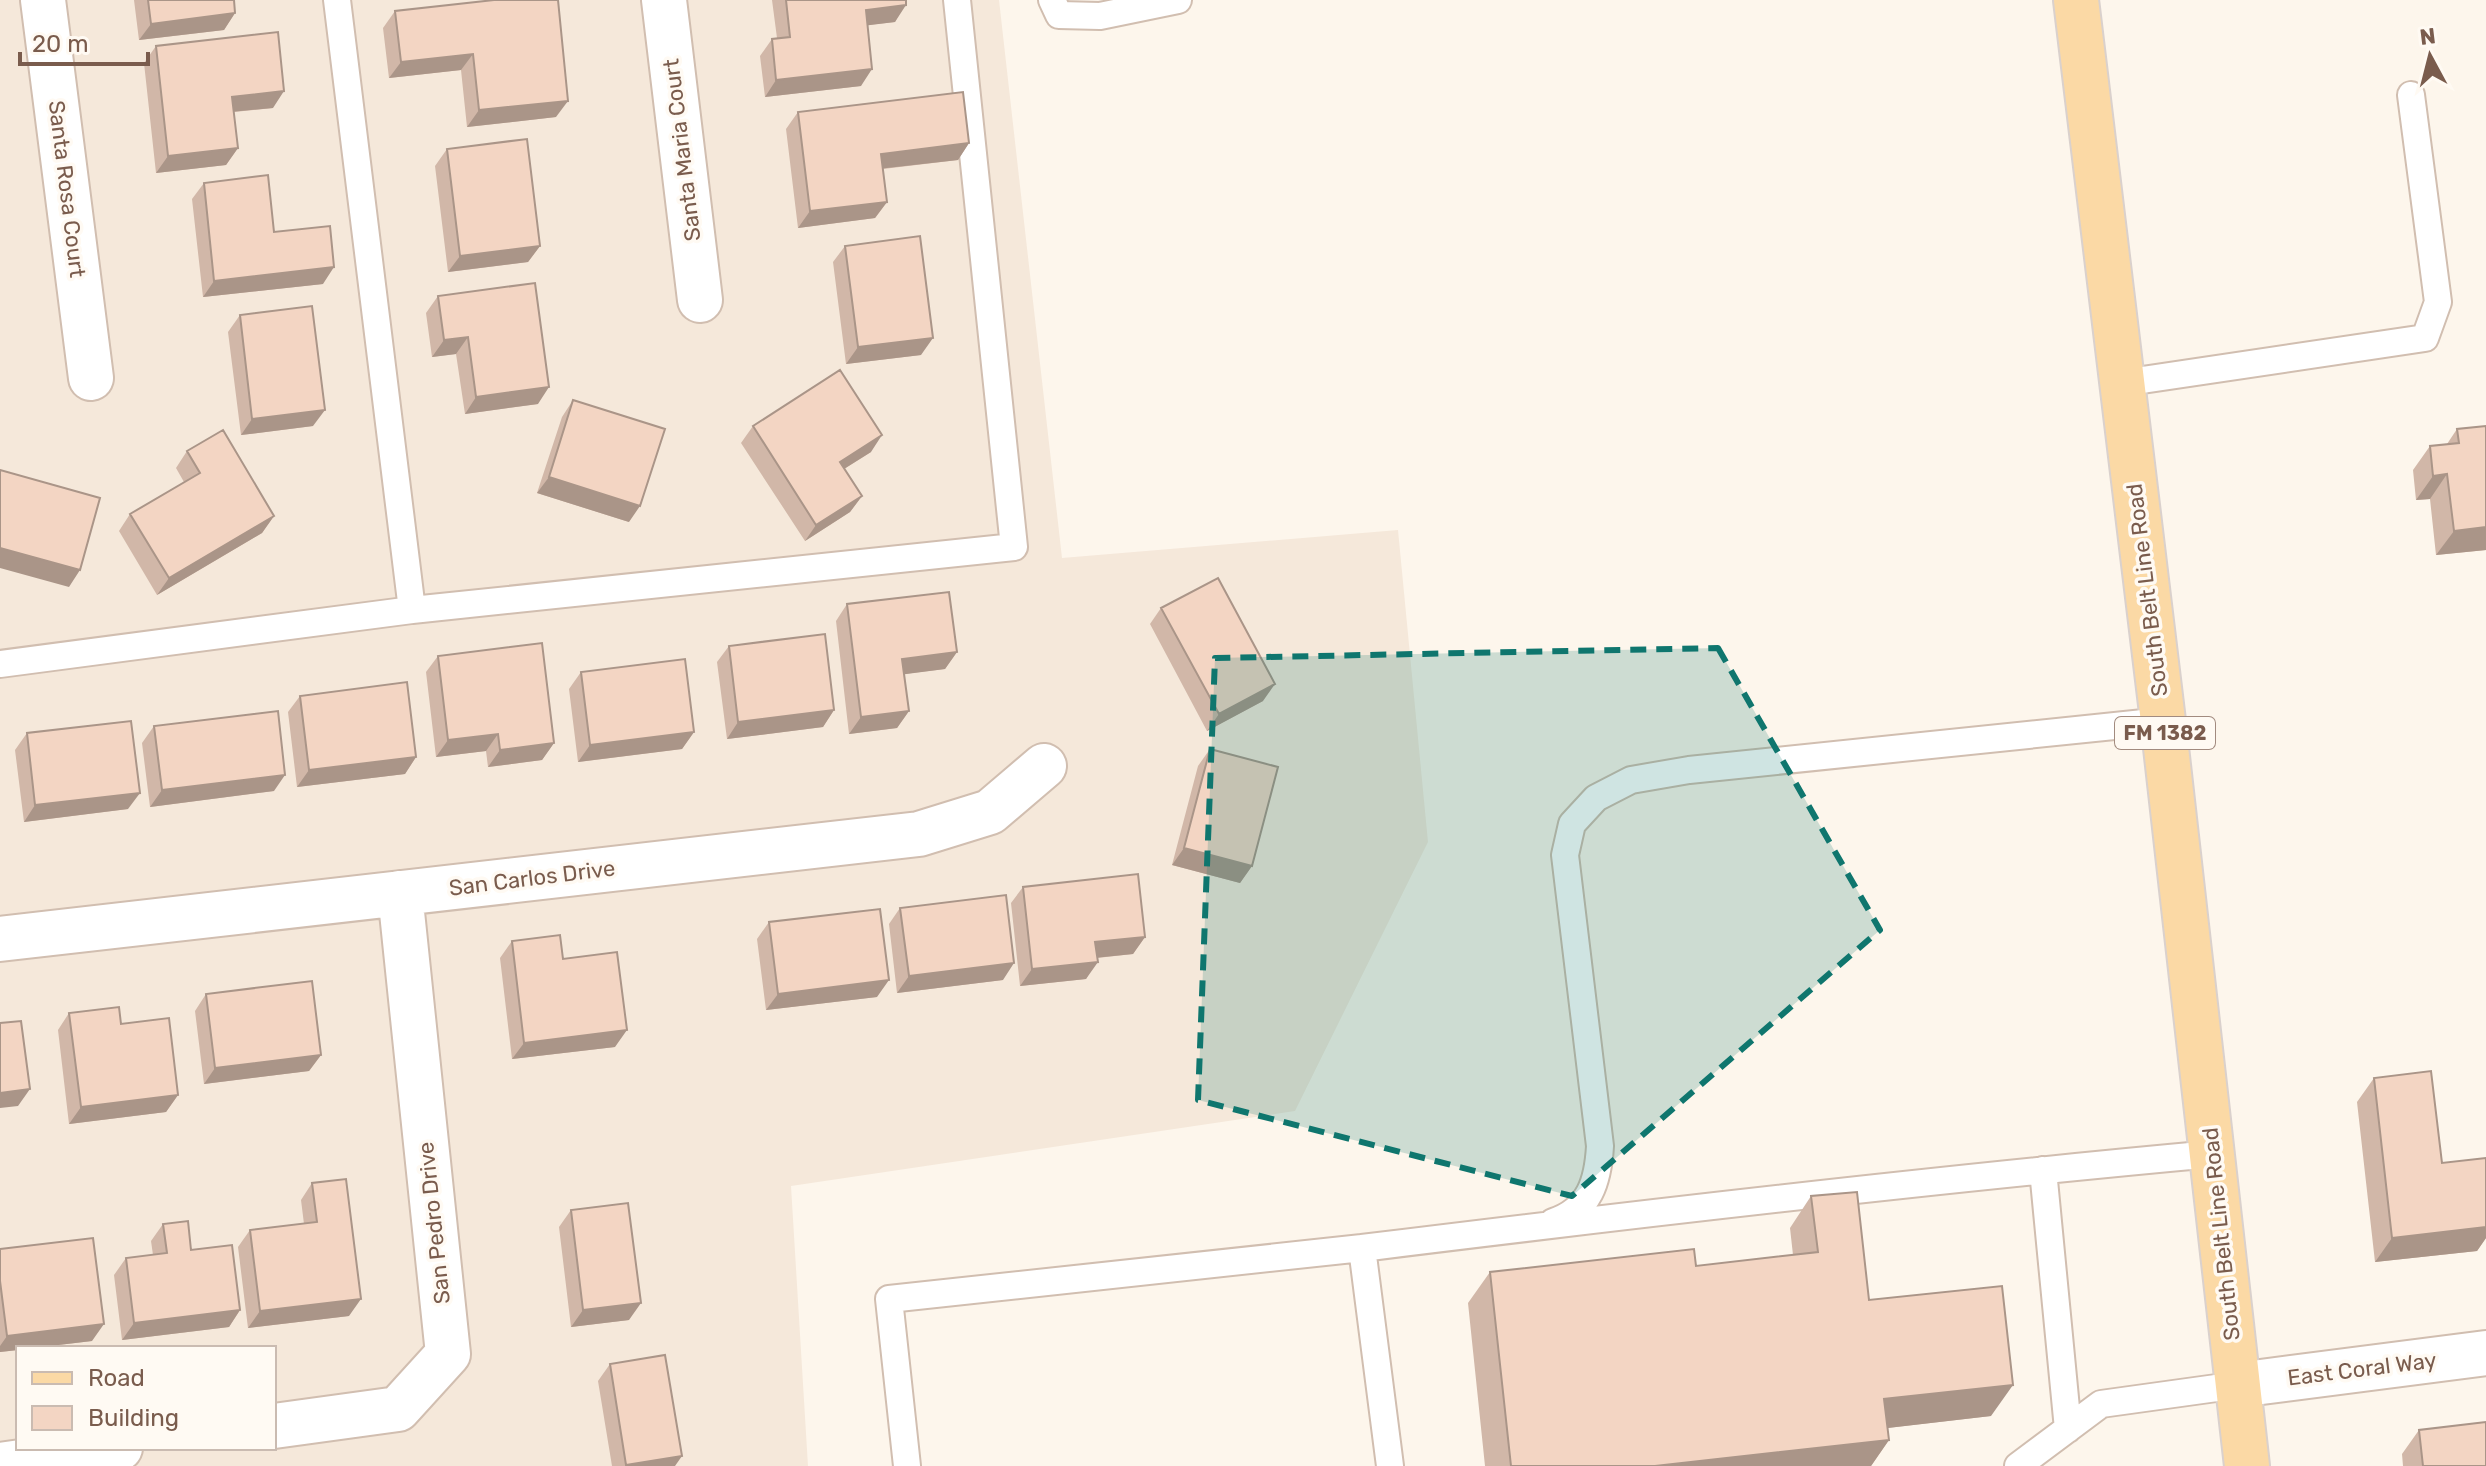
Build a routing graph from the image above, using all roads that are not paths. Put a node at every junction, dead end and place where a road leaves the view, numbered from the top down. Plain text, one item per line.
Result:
1 (43, 0) edge
2 (337, 0) edge
3 (664, 0) edge
4 (957, 0) edge
5 (1052, 0) edge
6 (1178, 0) edge
7 (2076, 0) edge
8 (2411, 95) dead end
9 (700, 300) dead end
10 (91, 378) dead end
11 (2122, 383) junction
12 (412, 610) junction
13 (0, 664) edge
14 (2163, 721) junction
15 (1044, 766) dead end
16 (400, 893) junction
17 (0, 939) edge
18 (2212, 1154) junction
19 (2043, 1170) junction
20 (1538, 1226) junction
21 (1362, 1248) junction
22 (2486, 1353) edge
23 (2238, 1385) junction
24 (276, 1426) edge
25 (2068, 1429) junction
26 (106, 1450) edge
27 (0, 1465) edge
28 (907, 1466) edge
29 (1390, 1466) edge
30 (2018, 1466) edge
31 (2247, 1466) edge

1 - 10 street, Santa Rosa Court
2 - 12 lane
3 - 9 street, Santa Maria Court
4 - 12 lane
5 - 6 lane
7 - 11 main road, South Belt Line Road / FM 1382
8 - 11 lane
11 - 14 main road, South Belt Line Road / FM 1382
12 - 13 lane
14 - 18 main road, South Belt Line Road / FM 1382
14 - 20 lane
15 - 16 street, San Carlos Drive
16 - 17 street, San Carlos Drive
16 - 24 street, San Pedro Drive
18 - 19 lane
18 - 23 main road, South Belt Line Road / FM 1382
19 - 20 lane
19 - 25 lane
20 - 21 lane
21 - 28 lane
21 - 29 lane
22 - 23 street, East Coral Way
23 - 25 lane
23 - 31 main road, South Belt Line Road / FM 1382
25 - 30 lane
26 - 27 street

